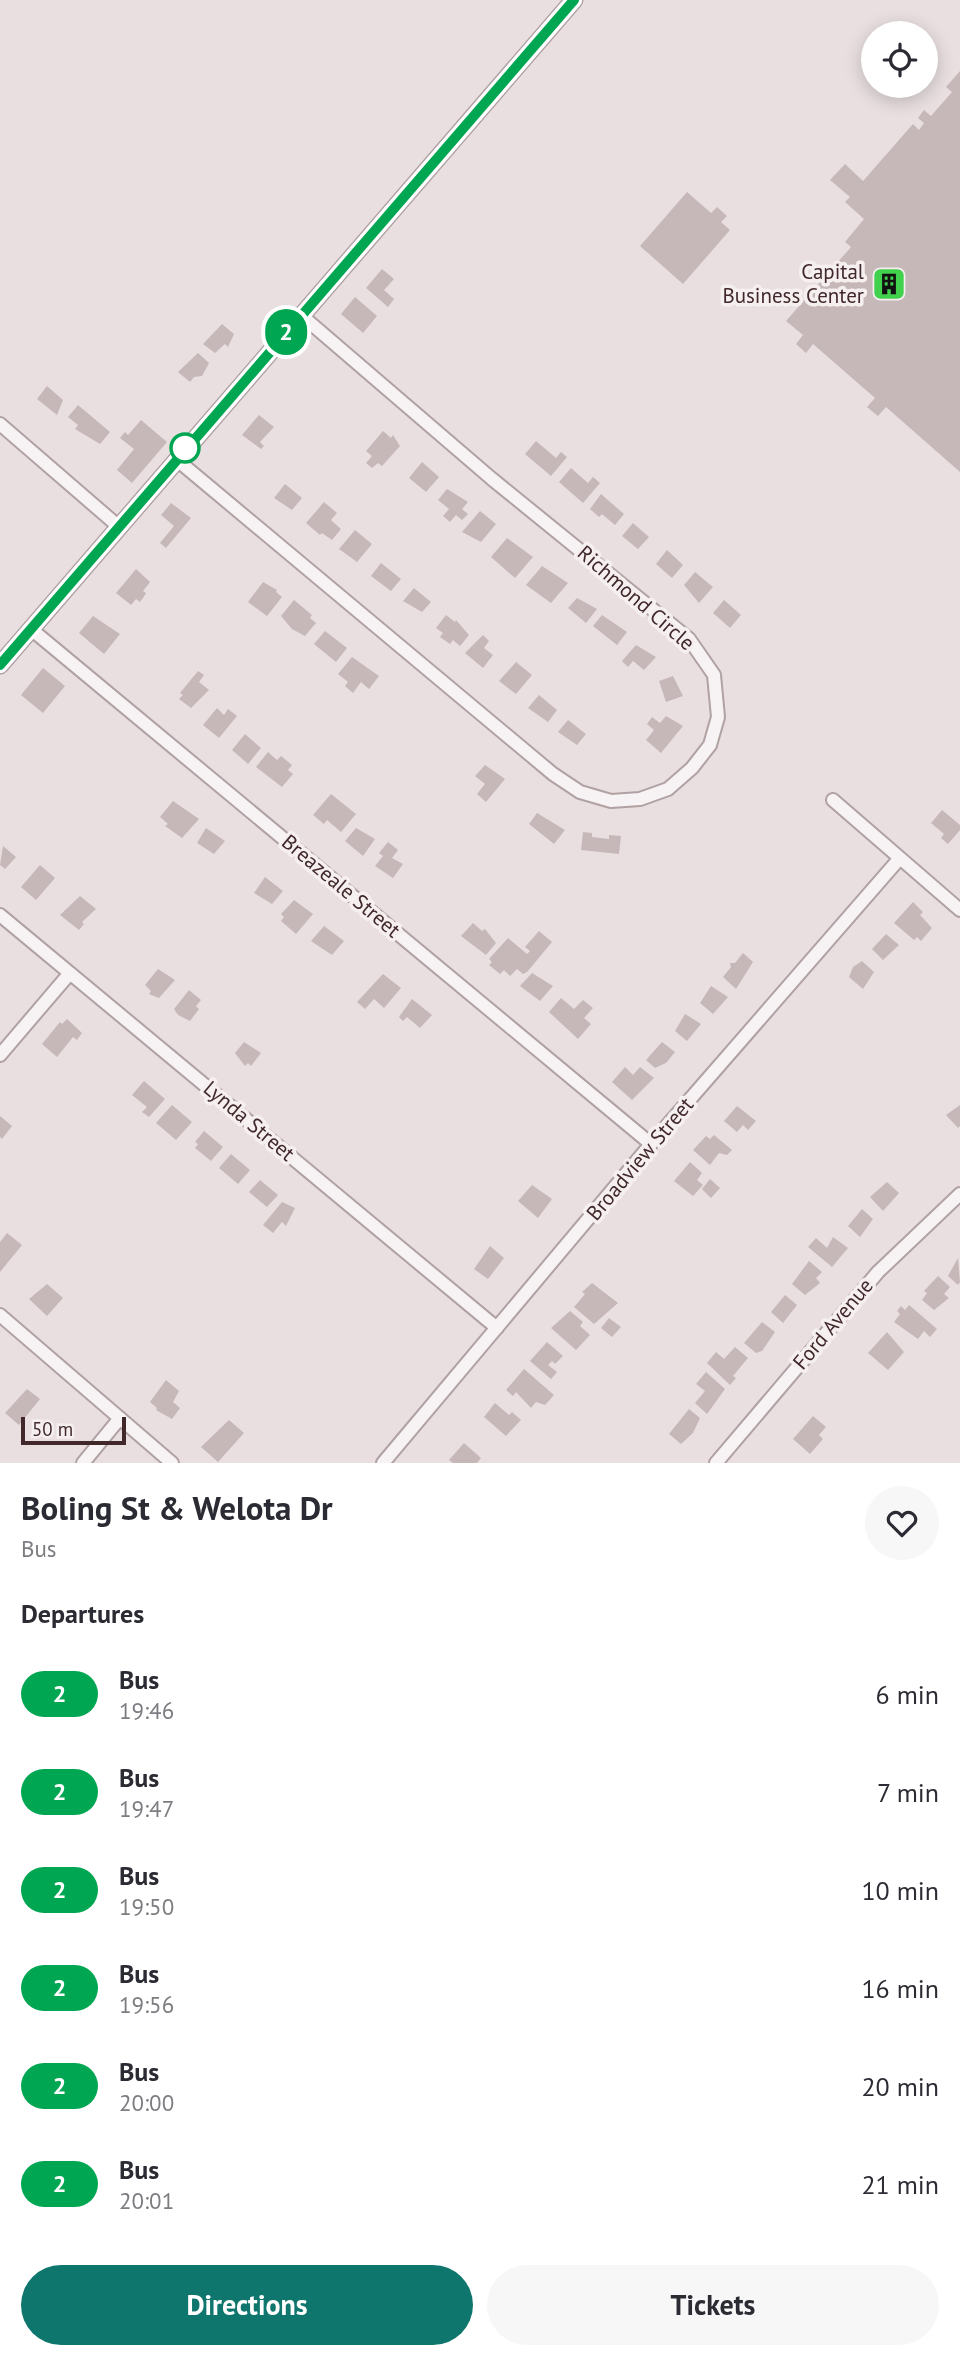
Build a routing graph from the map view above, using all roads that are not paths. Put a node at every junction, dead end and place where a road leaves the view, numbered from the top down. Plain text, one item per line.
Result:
1 (574, 0) edge
2 (301, 315) junction
3 (0, 424) edge
4 (176, 459) junction
5 (118, 526) junction
6 (31, 629) junction
7 (0, 664) edge
8 (833, 800) dead end
9 (900, 858) junction
10 (960, 910) edge
11 (0, 915) edge
12 (70, 973) junction
13 (0, 1055) edge
14 (652, 1144) junction
15 (960, 1194) edge
16 (0, 1315) edge
17 (497, 1328) junction
18 (120, 1418) junction
19 (83, 1463) edge
20 (172, 1463) edge
21 (383, 1463) edge
22 (716, 1463) edge

1 - 2 street
2 - 4 street
2 - 4 street, Richmond Circle
3 - 5 street
4 - 5 street
5 - 6 street
6 - 7 street
6 - 14 street, Breazeale Street
8 - 9 street
9 - 10 street
9 - 14 street, Broadview Street
11 - 12 street, Lynda Street
12 - 13 street
12 - 17 street, Lynda Street
14 - 17 street, Broadview Street
15 - 22 street, Ford Avenue
16 - 18 street
17 - 21 street, Broadview Street
18 - 19 street
18 - 20 street

